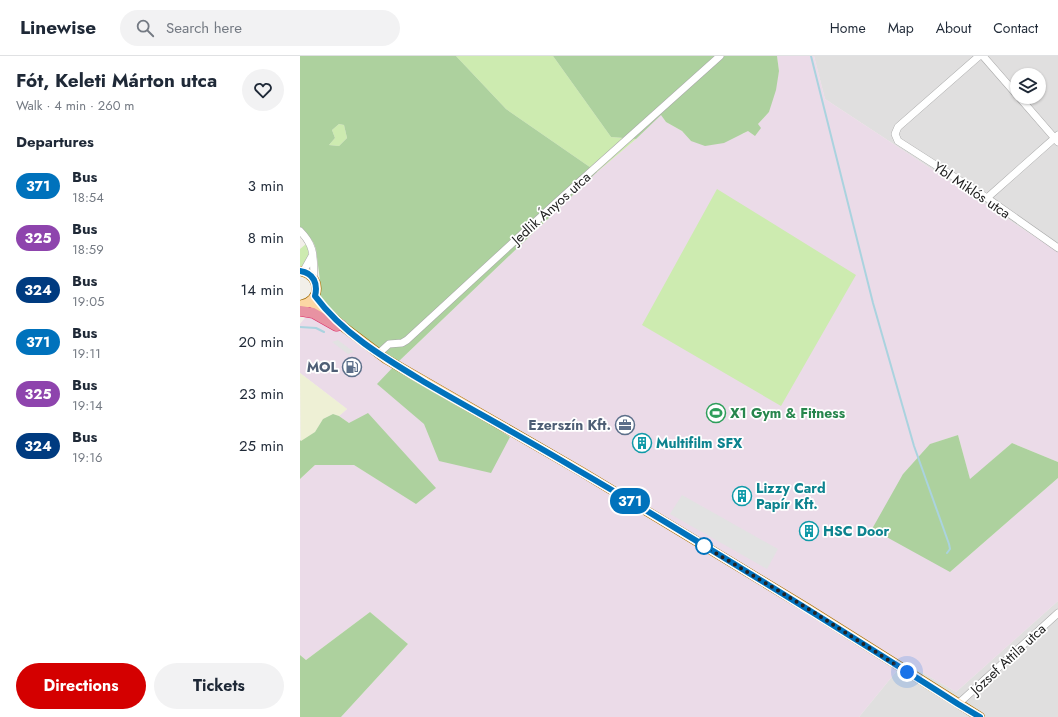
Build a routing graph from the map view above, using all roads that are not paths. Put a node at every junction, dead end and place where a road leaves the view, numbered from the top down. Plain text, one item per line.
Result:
1 (720, 56) edge
2 (979, 56) edge
3 (983, 56) edge
4 (1010, 87) edge
5 (1025, 104) edge
6 (1057, 138) edge
7 (987, 198) junction
8 (300, 231) edge
9 (1058, 248) edge
10 (313, 254) junction
11 (301, 271) edge
12 (314, 279) junction
13 (312, 299) junction
14 (300, 305) edge
15 (300, 311) edge
16 (341, 325) junction
17 (378, 354) junction
18 (1058, 613) edge
19 (958, 704) junction
20 (980, 717) edge

1 - 17 street, Jedlik Ányos utca
2 - 7 street, Ybl Miklós utca
3 - 4 street
5 - 6 street
6 - 7 street
7 - 9 street, Ybl Miklós utca
8 - 10 street
10 - 11 street
10 - 12 street
11 - 12 main road
12 - 13 main road
13 - 14 main road
13 - 16 main road
15 - 16 highway
16 - 17 main road
17 - 19 main road
18 - 19 street, József Attila utca
19 - 20 main road

